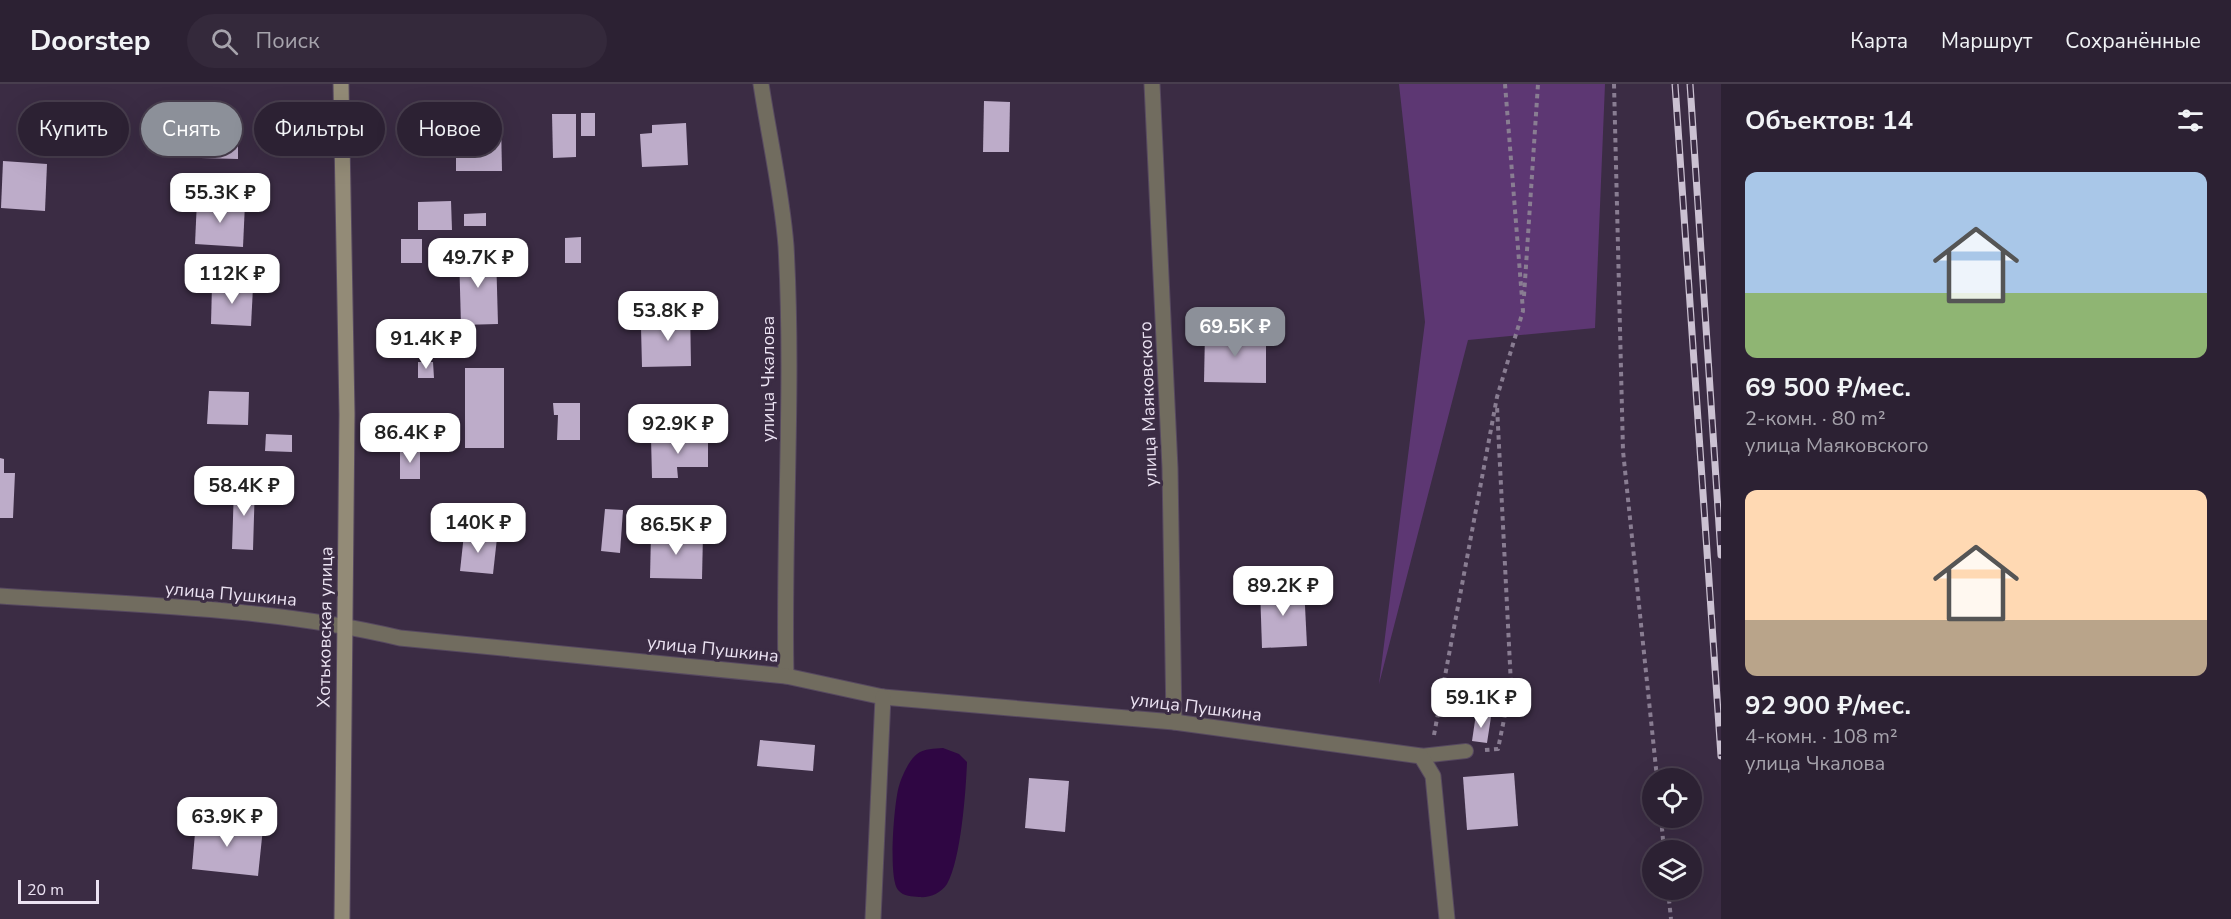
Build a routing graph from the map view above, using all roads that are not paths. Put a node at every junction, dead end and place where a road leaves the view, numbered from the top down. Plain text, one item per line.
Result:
1 (341, 84) edge
2 (761, 84) edge
3 (1152, 84) edge
4 (0, 596) edge
5 (345, 625) junction
6 (786, 675) junction
7 (883, 697) junction
8 (1174, 722) junction
9 (1466, 751) road end
10 (1421, 756) junction
11 (342, 919) edge
12 (873, 919) edge
13 (1447, 919) edge

1 - 5 main road, Хотьковская улица
2 - 6 street, улица Чкалова
3 - 8 street, улица Маяковского
4 - 5 street, улица Пушкина
5 - 6 street, улица Пушкина
5 - 11 main road, Хотьковская улица
6 - 7 street, улица Пушкина
7 - 8 street, улица Пушкина
7 - 12 street
8 - 10 street, улица Пушкина
9 - 10 lane
10 - 13 street

